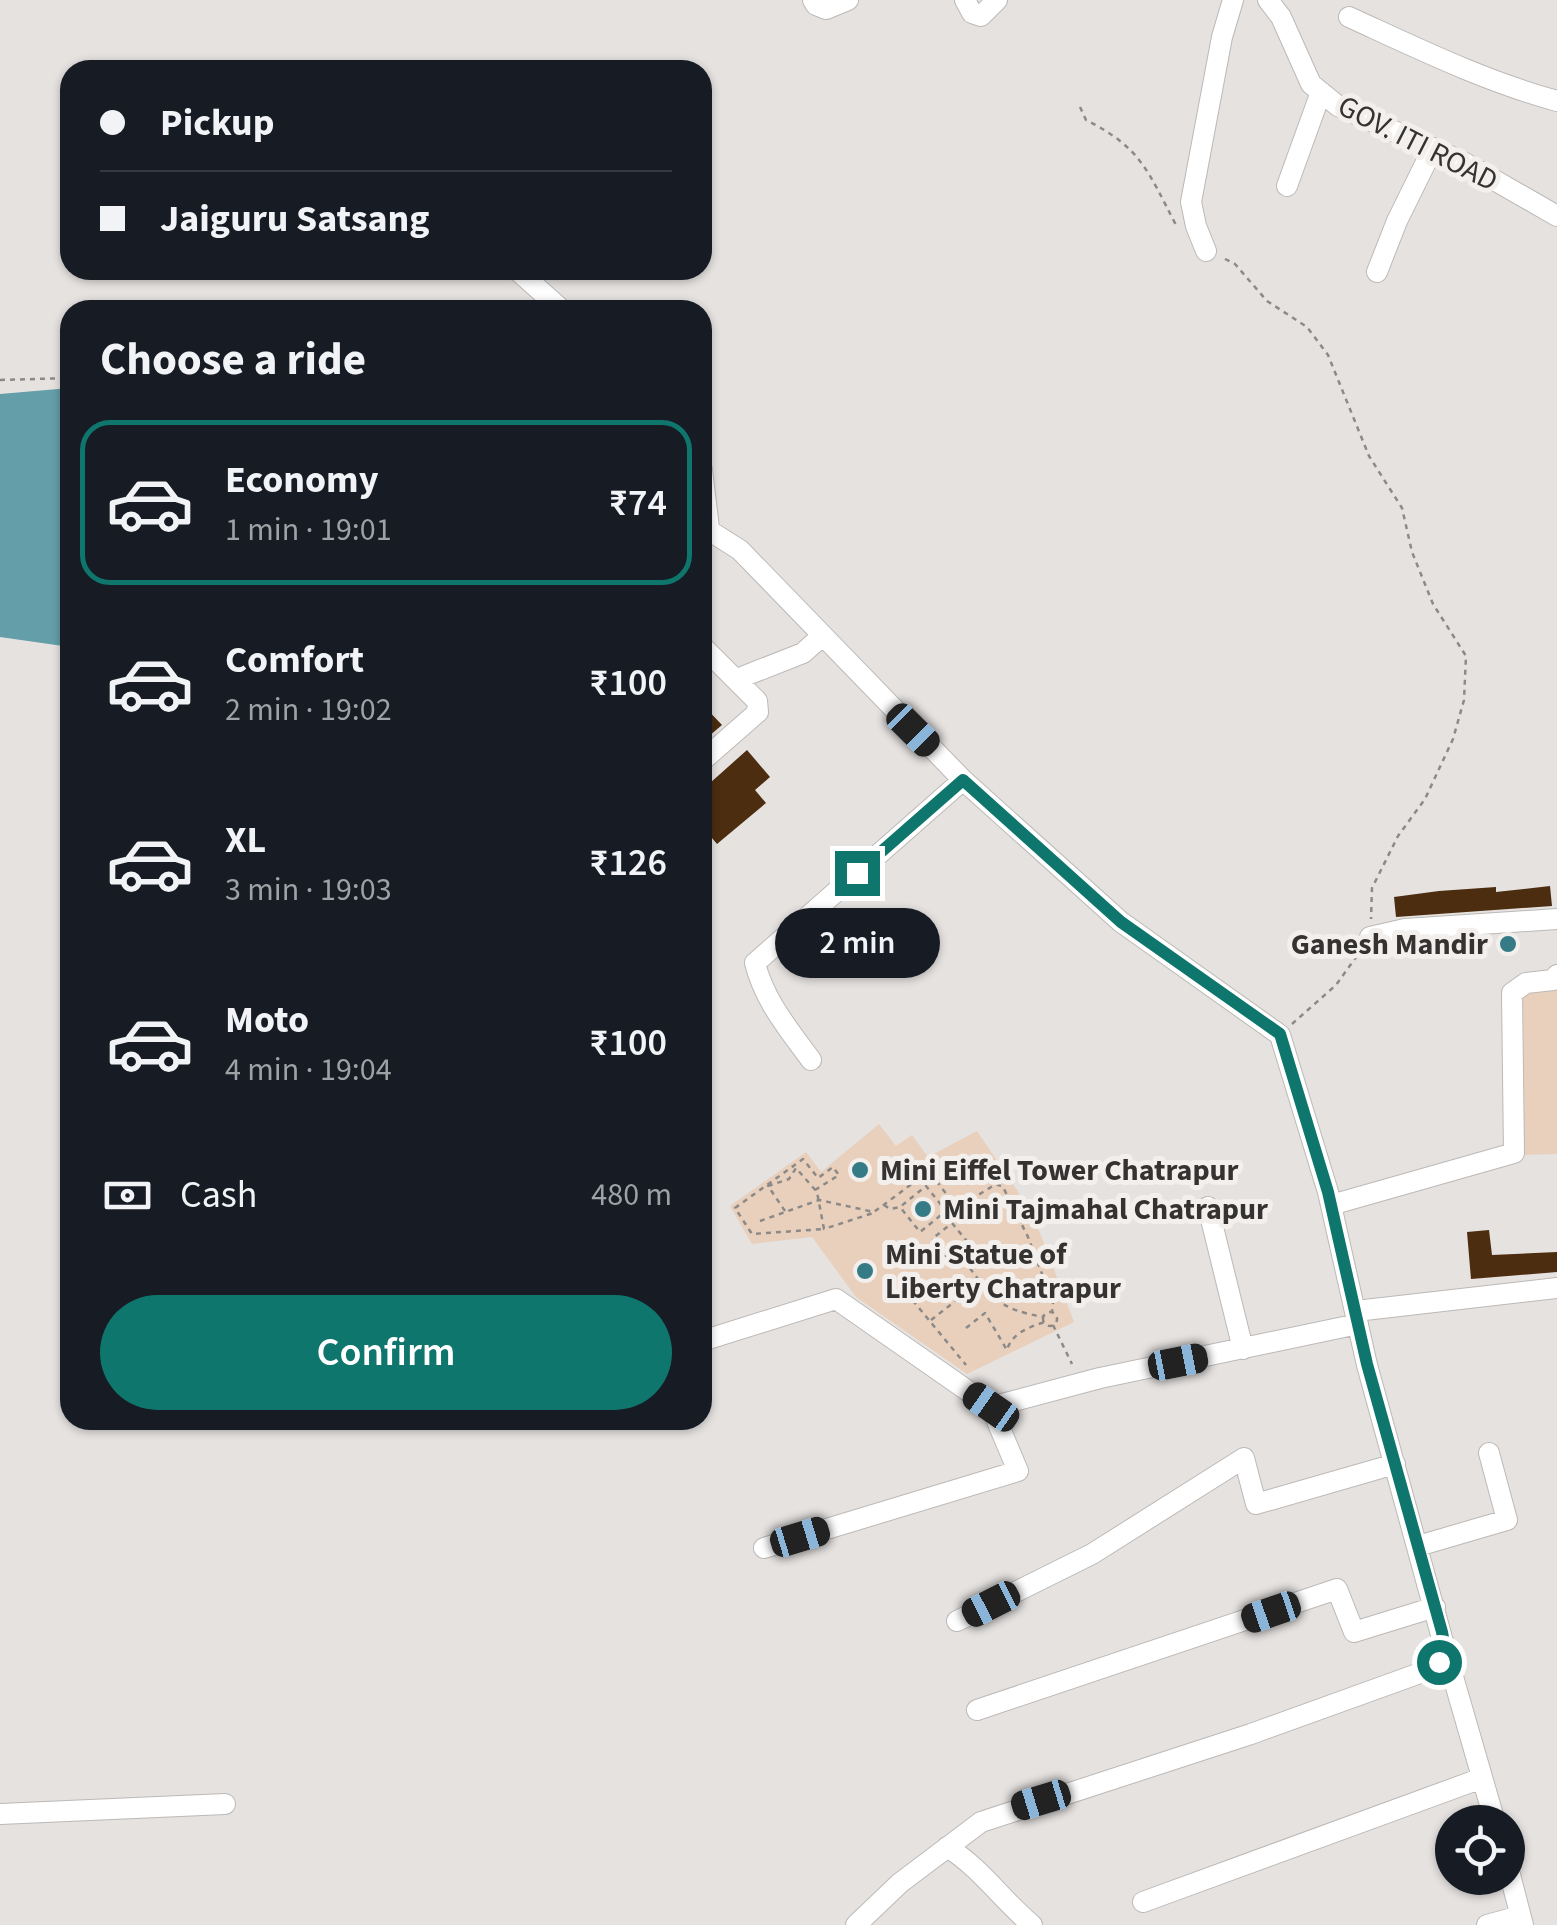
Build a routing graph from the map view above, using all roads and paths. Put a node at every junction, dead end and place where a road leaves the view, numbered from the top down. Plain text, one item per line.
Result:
1 (813, 0) edge
2 (848, 0) edge
3 (965, 0) edge
4 (998, 0) edge
5 (1233, 0) edge
6 (1268, 0) edge
7 (1348, 17) dead end
8 (1322, 92) junction
9 (1557, 101) edge
10 (1080, 107) dead end
11 (1433, 148) junction
12 (1287, 186) dead end
13 (1557, 216) edge
14 (1176, 226) dead end
15 (1206, 251) joint
16 (1377, 272) dead end
17 (528, 280) edge
18 (551, 300) edge
19 (60, 378) edge
20 (0, 380) edge
21 (712, 531) edge
22 (822, 636) junction
23 (712, 655) edge
24 (737, 678) junction
25 (712, 752) edge
26 (963, 780) junction
27 (1557, 919) edge
28 (1370, 938) junction
29 (1557, 975) edge
30 (1280, 1034) junction
31 (810, 1060) dead end
32 (816, 1190) junction
33 (819, 1200) junction
34 (884, 1205) junction
35 (1331, 1205) junction
36 (900, 1207) junction
37 (1208, 1208) dead end
38 (786, 1211) junction
39 (874, 1212) junction
40 (760, 1221) dead end
41 (932, 1222) junction
42 (824, 1229) junction
43 (941, 1232) junction
44 (963, 1259) junction
45 (980, 1282) junction
46 (900, 1285) dead end
47 (1557, 1288) edge
48 (1052, 1312) junction
49 (1357, 1318) junction
50 (1044, 1320) junction
51 (930, 1321) junction
52 (1053, 1325) junction
53 (966, 1328) dead end
54 (712, 1338) edge
55 (1243, 1349) junction
56 (967, 1366) dead end
57 (1079, 1384) junction
58 (991, 1407) junction
59 (1489, 1453) dead end
60 (1395, 1464) junction
61 (1418, 1546) junction
62 (764, 1548) dead end
63 (1434, 1607) junction
64 (957, 1622) dead end
65 (1445, 1649) junction
66 (977, 1710) dead end
67 (1482, 1778) junction
68 (224, 1804) dead end
69 (1490, 1805) edge
70 (0, 1814) edge
71 (948, 1847) junction
72 (1515, 1895) edge
73 (1143, 1902) dead end
74 (1522, 1920) edge
75 (856, 1925) edge
76 (1032, 1925) edge
77 (1487, 1925) edge

1 - 2 street
3 - 4 street
5 - 15 street
6 - 8 street, GOV. ITI ROAD
7 - 9 street
8 - 11 street, GOV. ITI ROAD
8 - 12 street
10 - 14 path
11 - 13 street, GOV. ITI ROAD
11 - 16 street
15 - 28 path
17 - 18 street
19 - 20 path
21 - 22 street
22 - 24 street
22 - 26 street
23 - 24 street
24 - 25 street
26 - 30 street
26 - 31 street
27 - 28 street
28 - 30 path
29 - 35 street
30 - 35 street
32 - 33 path
32 - 38 path
32 - 42 path
33 - 38 path
33 - 39 path
33 - 42 path
34 - 36 path
34 - 39 path
34 - 48 path
35 - 49 street
36 - 41 path
36 - 41 path
37 - 55 street
38 - 40 path
39 - 42 path
41 - 43 path
43 - 44 path
43 - 44 path
44 - 45 path
45 - 50 path
45 - 51 path
46 - 51 path
47 - 49 street
48 - 50 path
48 - 52 path
49 - 55 street
49 - 60 street
50 - 52 path
50 - 53 path
51 - 56 path
52 - 57 path
54 - 58 street
55 - 57 street
57 - 58 street
58 - 62 street
59 - 61 street
60 - 61 street
60 - 64 street
61 - 63 street
63 - 65 street
63 - 66 street
65 - 67 street
65 - 71 street
67 - 69 street
67 - 73 street
68 - 70 street
71 - 75 street
71 - 76 street
72 - 74 street
74 - 77 street

